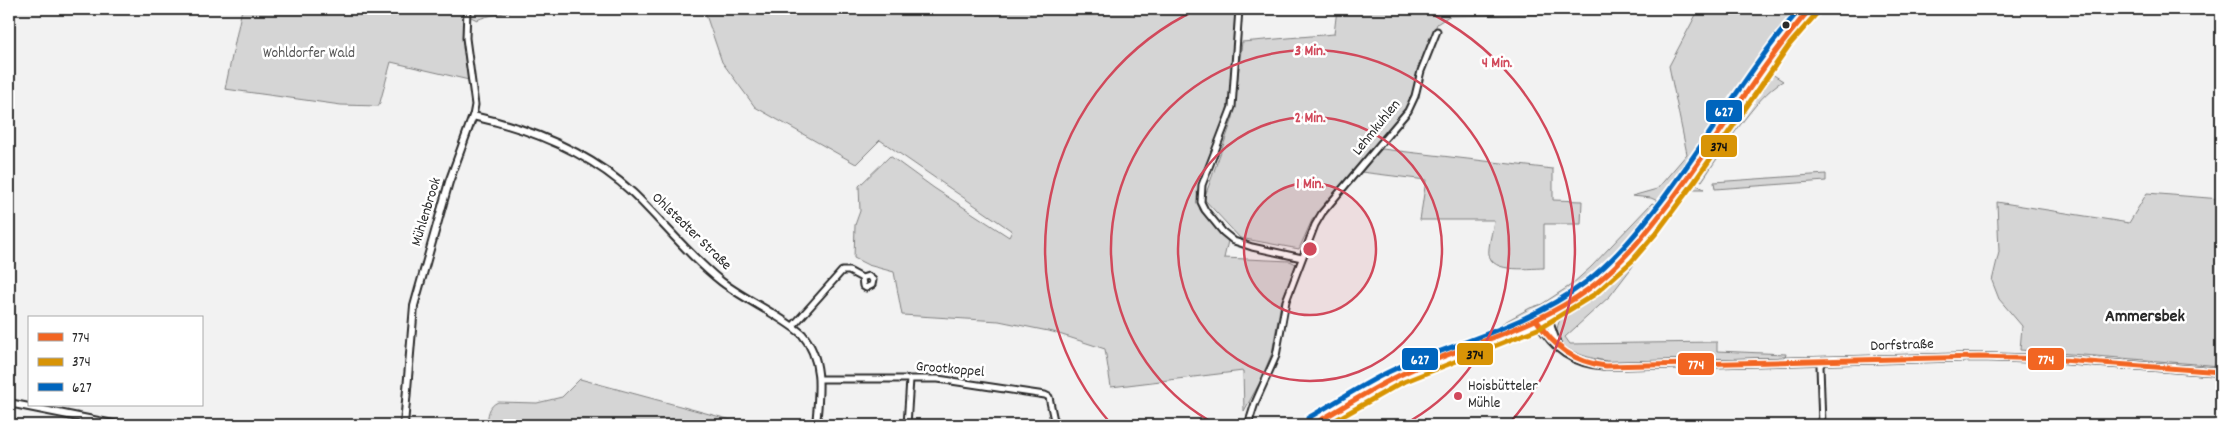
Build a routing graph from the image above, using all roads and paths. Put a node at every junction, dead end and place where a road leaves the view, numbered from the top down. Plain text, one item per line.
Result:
1 (467, 9) edge
2 (1239, 9) edge
3 (1810, 9) edge
4 (1437, 31) dead end
5 (473, 116) junction
6 (1302, 258) junction
7 (862, 278) dead end
8 (1547, 316) junction
9 (1537, 321) junction
10 (793, 326) junction
11 (1558, 347) junction
12 (1824, 361) junction
13 (2221, 372) edge
14 (819, 378) junction
15 (910, 379) junction
16 (9, 403) edge
17 (118, 425) edge
18 (404, 425) edge
19 (816, 425) edge
20 (907, 425) edge
21 (1056, 425) edge
22 (1248, 425) edge
23 (1312, 425) edge
24 (1822, 425) edge

1 - 5 street, Mühlenbrook
2 - 6 street
3 - 8 main road
4 - 6 street, Lehmkuhlen
5 - 10 street, Ohlstedter Straße
5 - 18 street, Mühlenbrook
6 - 22 street, Lehmkuhlen
7 - 10 street
8 - 9 main road
8 - 11 street
9 - 11 street, Dorfstraße
9 - 23 main road
10 - 14 street, Ohlstedter Straße
11 - 12 street, Dorfstraße
12 - 13 street, Dorfstraße
12 - 24 street
14 - 15 street, Grootkoppel
14 - 19 street, Ohlstedter Straße
15 - 20 street
15 - 21 street, Grootkoppel
16 - 17 street

